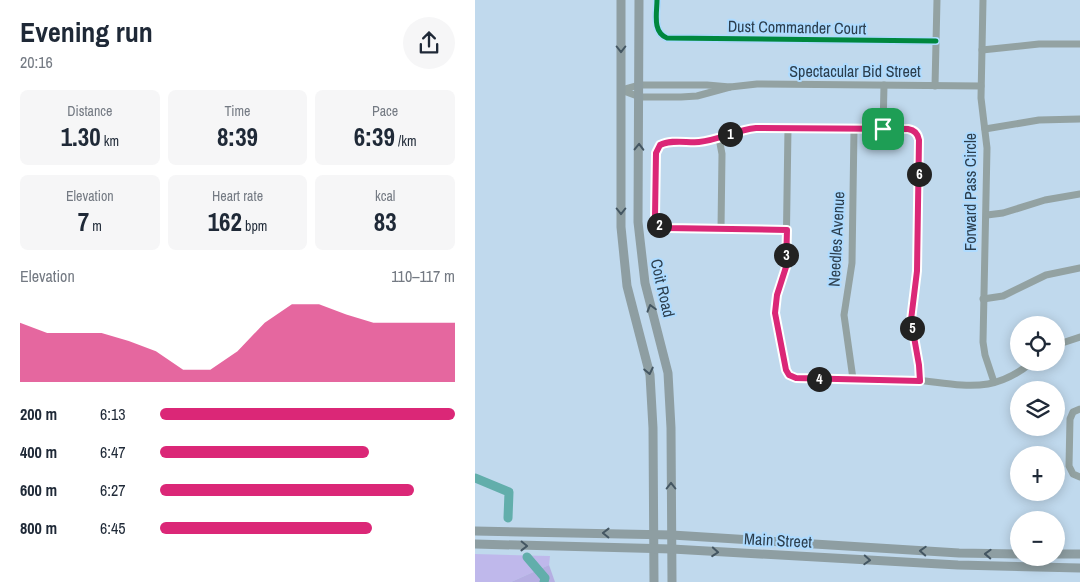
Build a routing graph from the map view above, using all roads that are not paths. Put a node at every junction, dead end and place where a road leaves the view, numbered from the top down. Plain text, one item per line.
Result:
1 (621, 0) edge
2 (639, 0) edge
3 (657, 0) edge
4 (937, 0) edge
5 (983, 0) edge
6 (936, 41) junction
7 (1080, 44) edge
8 (982, 50) junction
9 (639, 84) junction
10 (884, 85) junction
11 (935, 86) junction
12 (981, 86) junction
13 (730, 87) junction
14 (621, 90) junction
15 (640, 97) junction
16 (1080, 119) edge
17 (788, 128) junction
18 (854, 129) junction
19 (883, 129) junction
20 (985, 129) junction
21 (719, 138) junction
22 (1080, 194) edge
23 (987, 215) junction
24 (721, 229) junction
25 (787, 230) junction
26 (1080, 268) edge
27 (983, 299) junction
28 (1080, 337) edge
29 (1065, 343) edge
30 (1019, 371) edge
31 (853, 379) junction
32 (920, 381) junction
33 (993, 382) junction
34 (1077, 411) edge
35 (1076, 475) edge
36 (475, 531) edge
37 (654, 534) junction
38 (671, 535) junction
39 (818, 543) junction
40 (475, 544) edge
41 (654, 549) junction
42 (672, 549) junction
43 (959, 553) junction
44 (1010, 554) edge
45 (1065, 554) edge
46 (1080, 554) edge
47 (818, 558) junction
48 (958, 565) junction
49 (1080, 568) edge
50 (654, 582) edge
51 (672, 582) edge

1 -> 14 main road, Coit Road
2 - 9 main road, Coit Road
3 - 6 street, Dust Commander Court
4 - 6 street
5 - 8 street, Forward Pass Circle
6 - 11 street
7 - 8 street
8 - 12 street, Forward Pass Circle
9 - 13 street, Spectacular Bid Street
9 - 14 street, Spectacular Bid Street
9 - 15 main road, Coit Road
10 - 11 street, Spectacular Bid Street
10 - 13 street, Spectacular Bid Street
10 - 19 street
11 - 12 street, Spectacular Bid Street
12 - 20 street, Forward Pass Circle
13 - 15 street, Spectacular Bid Street
14 - 15 street, Spectacular Bid Street
14 -> 37 main road, Coit Road
38 -> 15 main road, Coit Road
16 - 20 street
17 - 18 street
17 - 21 street
17 - 25 street
18 - 19 street
18 - 31 street, Needles Avenue
19 - 32 street
20 - 23 street, Forward Pass Circle
21 - 24 street
21 - 24 street
22 - 23 street
23 - 27 street, Forward Pass Circle
24 - 25 street
25 - 31 street
26 - 27 street
27 - 33 street, Forward Pass Circle
28 - 29 street
30 - 33 street
31 - 32 street
32 - 33 street
34 - 35 street
37 -> 36 main road, Main Street
37 - 38 main road, Main Street
37 - 41 main road, Coit Road
38 - 39 main road, Main Street
38 - 42 main road, Coit Road
43 -> 39 main road, Main Street
39 - 47 main road
40 -> 41 main road, Main Street
41 - 42 main road, Main Street
41 - 50 main road, Coit Road
42 -> 47 main road, Main Street
42 - 51 main road, Coit Road
44 -> 43 main road, Main Street
43 - 48 main road
45 - 46 main road
47 -> 48 main road, Main Street
48 - 49 main road, Main Street

